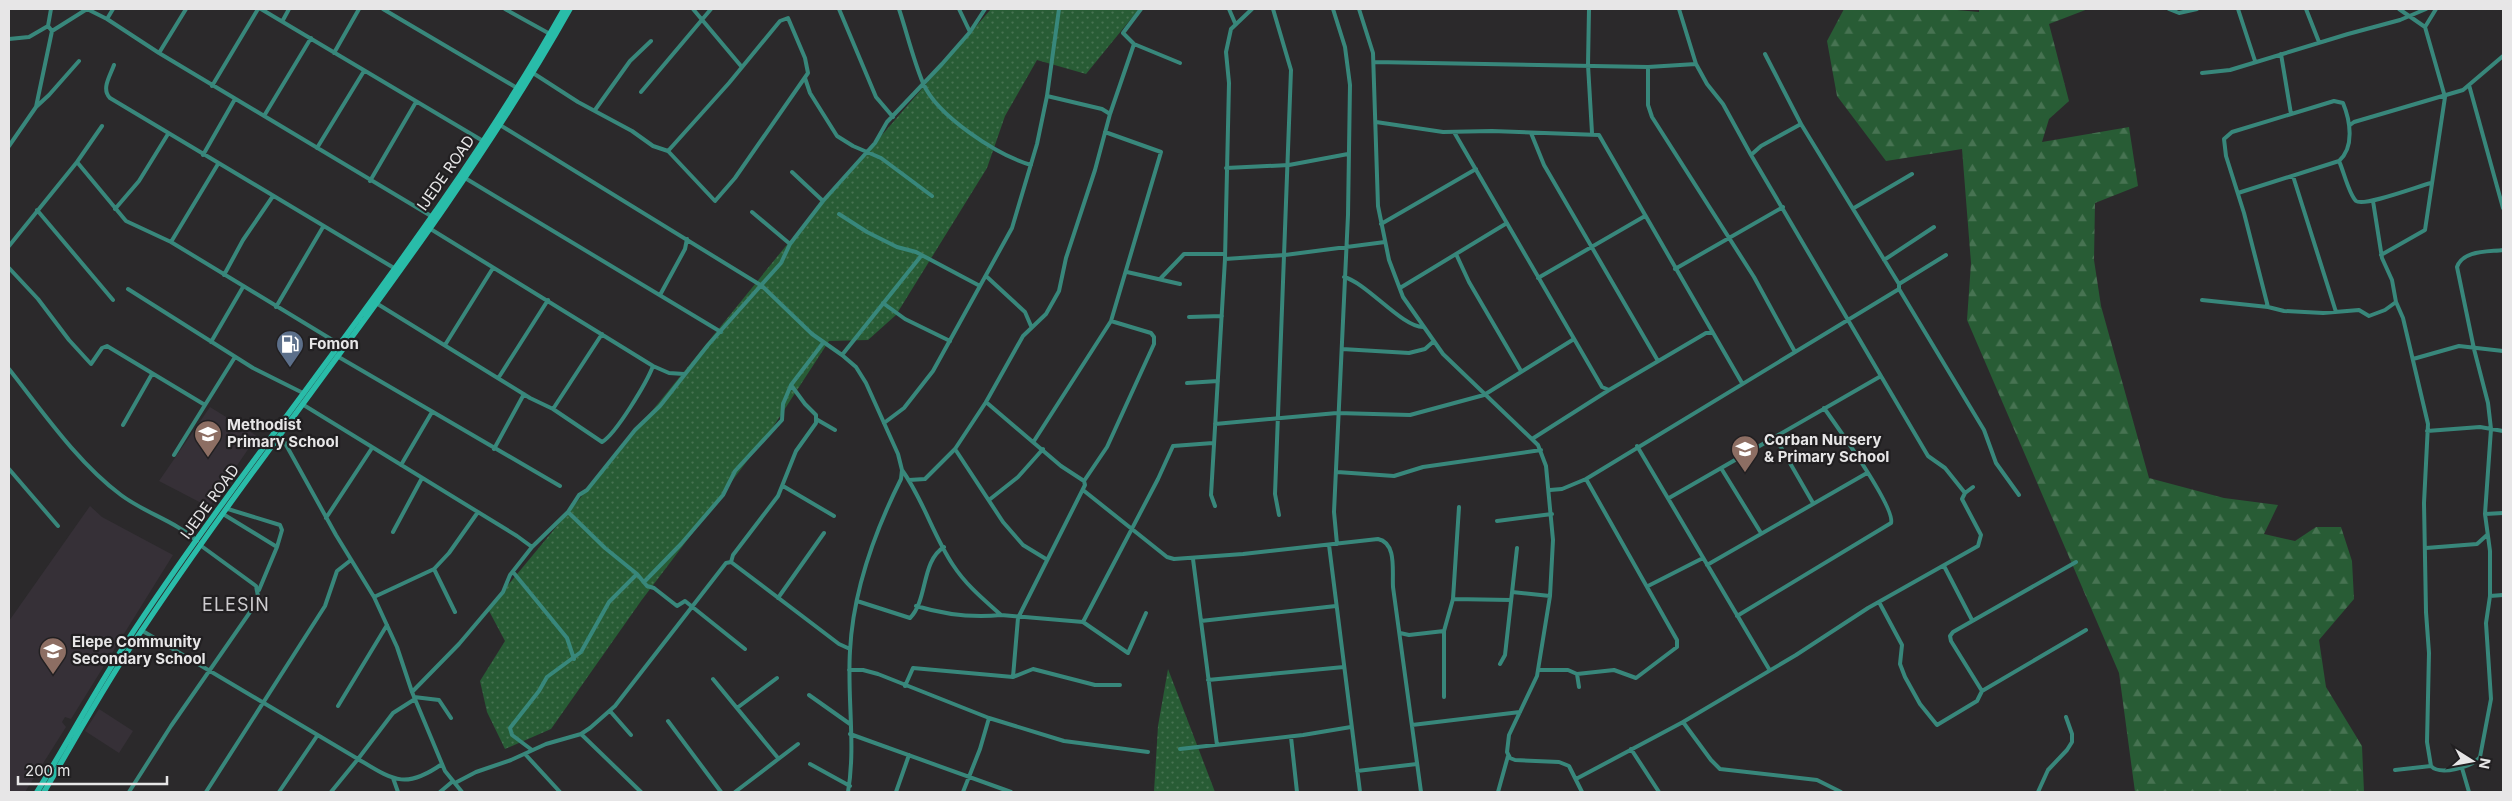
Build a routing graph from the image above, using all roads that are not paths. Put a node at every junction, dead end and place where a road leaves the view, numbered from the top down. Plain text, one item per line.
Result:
1 (51, 9) edge
2 (113, 9) edge
3 (186, 9) edge
4 (260, 9) edge
5 (290, 9) edge
6 (359, 9) edge
7 (384, 9) edge
8 (505, 9) edge
9 (564, 9) edge
10 (570, 9) edge
11 (694, 9) edge
12 (711, 9) edge
13 (839, 9) edge
14 (899, 9) edge
15 (959, 9) edge
16 (985, 9) edge
17 (1059, 9) edge
18 (1141, 9) edge
19 (1229, 9) edge
20 (1252, 9) edge
21 (1273, 9) edge
22 (1333, 9) edge
23 (1359, 9) edge
24 (1590, 9) edge
25 (1680, 9) edge
26 (2169, 9) edge
27 (2197, 9) edge
28 (2238, 9) edge
29 (2306, 9) edge
30 (2399, 9) edge
31 (2426, 9) edge
32 (2436, 9) edge
33 (2408, 16) junction
34 (107, 19) junction
35 (283, 20) junction
36 (703, 20) junction
37 (1235, 24) junction
38 (48, 26) junction
39 (2426, 26) junction
40 (52, 31) junction
41 (970, 32) junction
42 (550, 34) junction
43 (311, 38) junction
44 (9, 39) edge
45 (651, 41) dead end
46 (2319, 42) junction
47 (1134, 44) junction
48 (159, 53) junction
49 (334, 53) junction
50 (1765, 54) dead end
51 (2281, 54) junction
52 (2503, 56) edge
53 (79, 60) dead end
54 (2255, 61) junction
55 (1374, 62) junction
56 (1180, 63) dead end
57 (1696, 64) junction
58 (114, 65) dead end
59 (741, 66) junction
60 (1588, 66) junction
61 (1648, 67) junction
62 (364, 71) junction
63 (533, 73) junction
64 (2202, 74) dead end
65 (805, 78) junction
66 (923, 84) junction
67 (2469, 85) junction
68 (212, 86) junction
69 (517, 88) junction
70 (641, 92) dead end
71 (1047, 96) junction
72 (2445, 97) junction
73 (235, 99) junction
74 (416, 102) junction
75 (36, 106) junction
76 (595, 110) junction
77 (1110, 114) junction
78 (2291, 114) junction
79 (264, 116) junction
80 (893, 117) junction
81 (1376, 122) junction
82 (1801, 124) junction
83 (500, 125) junction
84 (2350, 125) junction
85 (102, 126) dead end
86 (1105, 132) junction
87 (1454, 132) junction
88 (1531, 133) junction
89 (1592, 133) junction
90 (168, 134) junction
91 (483, 142) junction
92 (9, 146) edge
93 (317, 148) junction
94 (668, 151) junction
95 (867, 152) junction
96 (203, 154) junction
97 (1348, 154) junction
98 (1751, 155) junction
99 (2339, 161) junction
100 (77, 162) junction
101 (218, 164) junction
102 (1289, 165) junction
103 (1031, 166) junction
104 (1226, 168) junction
105 (1476, 169) junction
106 (792, 172) dead end
107 (1912, 174) dead end
108 (463, 176) junction
109 (2293, 176) junction
110 (370, 182) junction
111 (2431, 183) junction
112 (2238, 193) junction
113 (273, 196) junction
114 (932, 196) dead end
115 (823, 201) junction
116 (2373, 201) junction
117 (1783, 207) junction
118 (1854, 208) junction
119 (2503, 208) edge
120 (115, 209) junction
121 (37, 210) junction
122 (752, 212) dead end
123 (840, 214) dead end
124 (431, 216) junction
125 (1645, 216) junction
126 (1507, 223) junction
127 (1381, 224) junction
128 (323, 227) junction
129 (1934, 227) dead end
130 (429, 228) junction
131 (1729, 236) junction
132 (687, 239) junction
133 (171, 242) junction
134 (1385, 242) junction
135 (790, 244) junction
136 (9, 246) edge
137 (1593, 246) junction
138 (1346, 248) junction
139 (2503, 250) edge
140 (1225, 254) junction
141 (1456, 254) junction
142 (1286, 255) junction
143 (1946, 255) dead end
144 (2381, 255) junction
145 (921, 256) junction
146 (1225, 260) junction
147 (1884, 260) junction
148 (9, 268) edge
149 (394, 268) junction
150 (493, 268) junction
151 (1675, 269) junction
152 (1127, 272) junction
153 (224, 275) junction
154 (986, 276) junction
155 (1344, 277) junction
156 (1538, 278) junction
157 (1160, 279) junction
158 (1180, 284) dead end
159 (762, 286) junction
160 (980, 286) junction
161 (243, 287) junction
162 (1899, 287) junction
163 (1400, 288) junction
164 (128, 289) dead end
165 (660, 295) junction
166 (112, 300) dead end
167 (548, 300) junction
168 (2202, 300) dead end
169 (2396, 302) junction
170 (376, 303) junction
171 (883, 303) junction
172 (276, 307) junction
173 (2268, 307) junction
174 (2336, 312) junction
175 (1222, 316) junction
176 (1189, 317) dead end
177 (1848, 320) junction
178 (1111, 321) junction
179 (1031, 326) junction
180 (1422, 327) junction
181 (721, 332) junction
182 (1712, 333) junction
183 (602, 334) junction
184 (1574, 339) junction
185 (950, 341) junction
186 (211, 342) junction
187 (1434, 342) junction
188 (823, 343) junction
189 (340, 344) junction
190 (445, 345) junction
191 (1342, 349) junction
192 (2474, 349) junction
193 (2503, 351) edge
194 (1795, 352) junction
195 (842, 355) junction
196 (337, 356) junction
197 (235, 357) junction
198 (2413, 359) junction
199 (1658, 361) junction
200 (653, 366) junction
201 (9, 369) edge
202 (1521, 371) junction
203 (152, 374) junction
204 (684, 374) junction
205 (1881, 376) junction
206 (499, 377) junction
207 (1218, 381) junction
208 (1187, 383) dead end
209 (1742, 383) junction
210 (791, 385) junction
211 (1609, 390) junction
212 (303, 393) junction
213 (524, 394) junction
214 (1484, 395) junction
215 (986, 402) junction
216 (302, 404) junction
217 (205, 405) junction
218 (1824, 408) junction
219 (553, 409) junction
220 (432, 412) junction
221 (1338, 414) junction
222 (816, 419) junction
223 (1278, 420) junction
224 (884, 423) junction
225 (1215, 424) junction
226 (123, 426) dead end
227 (2490, 429) junction
228 (835, 430) dead end
229 (2503, 430) edge
230 (2427, 431) junction
231 (280, 434) junction
232 (1775, 437) junction
233 (1532, 439) junction
234 (1034, 441) junction
235 (1214, 443) junction
236 (1638, 446) junction
237 (372, 448) junction
238 (494, 449) junction
239 (955, 449) junction
240 (1043, 449) junction
241 (1541, 450) junction
242 (174, 455) dead end
243 (401, 465) junction
244 (1721, 468) junction
245 (9, 469) edge
246 (902, 470) junction
247 (1337, 472) junction
248 (1867, 473) junction
249 (422, 478) junction
250 (1586, 478) junction
251 (909, 480) junction
252 (1084, 481) junction
253 (560, 486) dead end
254 (783, 486) junction
255 (1972, 486) dead end
256 (1082, 490) junction
257 (1550, 490) junction
258 (1964, 492) junction
259 (2019, 495) dead end
260 (1669, 498) junction
261 (989, 500) junction
262 (1813, 503) junction
263 (1215, 506) dead end
264 (1459, 507) dead end
265 (228, 508) junction
266 (478, 512) junction
267 (568, 512) junction
268 (2503, 513) edge
269 (223, 514) junction
270 (1552, 514) junction
271 (2484, 514) junction
272 (834, 516) dead end
273 (1279, 516) dead end
274 (326, 518) junction
275 (1497, 521) dead end
276 (58, 526) dead end
277 (1130, 530) junction
278 (393, 532) dead end
279 (824, 533) dead end
280 (1761, 534) junction
281 (2488, 535) junction
282 (198, 543) junction
283 (1329, 544) junction
284 (1337, 544) junction
285 (277, 547) junction
286 (532, 547) junction
287 (944, 547) junction
288 (1517, 548) dead end
289 (2426, 548) junction
290 (1046, 558) junction
291 (1703, 558) junction
292 (1193, 559) junction
293 (351, 560) junction
294 (731, 562) junction
295 (2076, 562) dead end
296 (1707, 565) junction
297 (1944, 566) junction
298 (434, 568) junction
299 (513, 572) junction
300 (637, 574) junction
301 (644, 582) junction
302 (1648, 586) junction
303 (259, 590) junction
304 (1512, 592) junction
305 (2503, 595) edge
306 (1550, 596) junction
307 (2490, 596) junction
308 (374, 597) junction
309 (778, 598) junction
310 (1453, 599) junction
311 (1511, 600) junction
312 (857, 601) junction
313 (1879, 602) junction
314 (916, 606) junction
315 (1336, 606) junction
316 (693, 607) junction
317 (455, 612) dead end
318 (1146, 613) dead end
319 (1001, 615) junction
320 (1737, 616) junction
321 (1018, 618) junction
322 (1972, 620) junction
323 (1201, 621) junction
324 (1082, 622) junction
325 (387, 625) junction
326 (141, 630) junction
327 (2086, 630) dead end
328 (1444, 631) junction
329 (1400, 633) junction
330 (745, 649) dead end
331 (850, 649) junction
332 (574, 659) junction
333 (117, 662) junction
334 (1500, 664) dead end
335 (1344, 667) junction
336 (1769, 669) junction
337 (849, 670) junction
338 (1538, 670) junction
339 (210, 671) junction
340 (1577, 674) junction
341 (1013, 677) junction
342 (777, 678) dead end
343 (714, 679) dead end
344 (1208, 680) junction
345 (1120, 685) dead end
346 (905, 686) junction
347 (1579, 687) dead end
348 (1982, 692) junction
349 (810, 695) dead end
350 (413, 696) junction
351 (1444, 697) dead end
352 (264, 702) junction
353 (338, 706) dead end
354 (737, 708) junction
355 (610, 711) junction
356 (1520, 712) junction
357 (2066, 717) dead end
358 (451, 718) dead end
359 (988, 718) junction
360 (668, 721) dead end
361 (1683, 722) junction
362 (850, 724) junction
363 (1412, 725) junction
364 (1351, 727) junction
365 (581, 734) junction
366 (850, 734) junction
367 (631, 735) dead end
368 (317, 736) junction
369 (1291, 736) junction
370 (798, 744) dead end
371 (1217, 745) junction
372 (1180, 749) dead end
373 (1632, 749) junction
374 (532, 750) junction
375 (1148, 752) dead end
376 (525, 754) junction
377 (909, 755) junction
378 (1508, 756) junction
379 (778, 758) junction
380 (358, 759) junction
381 (442, 764) junction
382 (810, 764) dead end
383 (1417, 764) junction
384 (2431, 766) junction
385 (2462, 768) junction
386 (2395, 770) dead end
387 (1357, 771) junction
388 (968, 777) junction
389 (393, 778) junction
390 (1576, 779) junction
391 (454, 782) junction
392 (850, 786) junction
393 (37, 792) edge
394 (46, 792) edge
395 (129, 792) edge
396 (206, 792) edge
397 (279, 792) edge
398 (331, 792) edge
399 (398, 792) edge
400 (440, 792) edge
401 (462, 792) edge
402 (560, 792) edge
403 (641, 792) edge
404 (722, 792) edge
405 (735, 792) edge
406 (848, 792) edge
407 (896, 792) edge
408 (963, 792) edge
409 (1011, 792) edge
410 (1297, 792) edge
411 (1360, 792) edge
412 (1421, 792) edge
413 (1498, 792) edge
414 (1582, 792) edge
415 (1659, 792) edge
416 (1841, 792) edge
417 (2038, 792) edge
418 (2470, 792) edge

1 - 38 street
2 - 34 street
3 - 48 street
4 - 35 street
4 - 68 street
5 - 35 street
6 - 49 street
7 - 69 street
8 - 42 street
9 - 42 main road, IJEDE ROAD
10 - 63 main road, IJEDE ROAD
11 - 36 street
12 - 36 street
13 - 80 street
14 - 66 street
15 - 41 street
16 - 41 street
17 - 71 street
18 - 47 street
19 - 37 street
20 - 37 street
21 - 102 street
22 - 97 street
23 - 55 street
24 - 60 street
25 - 57 street
26 - 27 street
28 - 54 street
29 - 46 street
30 - 33 street
31 - 33 street
32 - 39 street
33 - 39 street
33 - 46 street
34 - 40 street
34 - 48 street
35 - 43 street
36 - 59 street
36 - 70 street
37 - 104 street
38 - 40 street
38 - 44 street
39 - 72 street
40 - 75 street
41 - 66 street
42 - 69 main road, IJEDE ROAD
43 - 49 street
43 - 79 street
45 - 76 street
46 - 51 street
47 - 56 street
47 - 77 street
48 - 68 street
49 - 62 street
50 - 82 street
51 - 54 street
51 - 78 street
52 - 67 street
53 - 75 street
54 - 64 street
55 - 60 street
55 - 81 street
57 - 61 street
57 - 98 street
58 - 90 street
59 - 65 street
59 - 94 street
60 - 61 street
60 - 89 street
61 - 131 street
62 - 74 street
62 - 93 street
63 - 76 street
63 - 83 main road, IJEDE ROAD
65 - 94 street
65 - 95 street
66 - 80 street
66 - 103 street
67 - 72 street
67 - 119 street
68 - 73 street
69 - 91 main road, IJEDE ROAD
71 - 77 street
71 - 103 street
72 - 84 street
72 - 111 street
73 - 79 street
73 - 96 street
74 - 91 street
74 - 110 street
75 - 92 street
76 - 94 street
77 - 86 street
78 - 84 street
78 - 112 street
79 - 93 street
80 - 95 street
81 - 87 street
81 - 127 street
82 - 98 street
82 - 118 street
83 - 108 main road, IJEDE ROAD
83 - 132 street
84 - 99 street
85 - 100 street
86 - 152 street
86 - 179 street
87 - 88 street
87 - 105 street
88 - 89 street
88 - 137 street
89 - 125 street
90 - 96 street
90 - 120 street
91 - 108 main road, IJEDE ROAD
93 - 110 street
95 - 114 street
95 - 115 street
96 - 101 street
97 - 102 street
97 - 138 street
98 - 117 street
99 - 109 street
99 - 116 street
100 - 120 street
100 - 121 street
101 - 113 street
101 - 133 street
102 - 104 street
102 - 142 street
103 - 154 street
104 - 140 street
105 - 126 street
105 - 127 street
106 - 115 street
107 - 118 street
108 - 124 main road, IJEDE ROAD
108 - 130 main road, IJEDE ROAD
108 - 165 street
109 - 112 street
109 - 174 street
110 - 124 street
111 - 116 street
111 - 144 street
112 - 173 street
113 - 128 street
113 - 153 street
115 - 135 street
116 - 144 street
117 - 131 street
117 - 177 street
118 - 147 street
120 - 133 street
121 - 136 street
121 - 166 street
122 - 135 street
123 - 145 street
124 - 149 main road, IJEDE ROAD
125 - 137 street
125 - 151 street
126 - 141 street
126 - 156 street
127 - 134 street
128 - 149 street
128 - 172 street
129 - 147 street
130 - 150 street
130 - 170 main road, IJEDE ROAD
131 - 151 street
131 - 194 street
132 - 159 street
132 - 165 street
133 - 153 street
134 - 138 street
134 - 163 street
135 - 159 street
137 - 156 street
137 - 199 street
138 - 142 street
138 - 155 street
139 - 192 street
140 - 146 street
140 - 157 street
141 - 163 street
141 - 202 street
142 - 146 street
142 - 223 street
143 - 162 street
144 - 169 street
145 - 160 street
145 - 171 street
146 - 175 street
147 - 162 street
148 - 203 street
149 - 189 main road, IJEDE ROAD
150 - 167 street
150 - 190 street
151 - 182 street
152 - 157 street
152 - 178 street
153 - 161 street
154 - 160 street
154 - 179 street
155 - 180 street
155 - 191 street
156 - 184 street
157 - 158 street
159 - 181 street
159 - 188 street
160 - 185 street
161 - 172 street
161 - 186 street
162 - 177 street
162 - 259 street
163 - 180 street
164 - 186 street
165 - 181 street
167 - 183 street
167 - 206 street
168 - 173 street
169 - 174 street
169 - 198 street
170 - 190 street
170 - 196 main road, IJEDE ROAD
171 - 185 street
171 - 195 street
172 - 189 street
173 - 174 street
175 - 176 street
175 - 207 street
177 - 194 street
177 - 205 street
178 - 234 street
178 - 252 street
179 - 215 street
180 - 187 street
181 - 204 street
182 - 199 street
182 - 209 street
183 - 200 street
183 - 219 street
184 - 202 street
184 - 211 street
185 - 224 street
186 - 197 street
187 - 191 street
187 - 214 street
188 - 195 street
188 - 210 street
189 - 212 main road, IJEDE ROAD
190 - 206 street
191 - 221 street
192 - 193 street
192 - 198 street
192 - 227 street
194 - 209 street
195 - 224 street
196 - 216 main road, IJEDE ROAD
196 - 220 street
197 - 212 street
197 - 217 street
198 - 230 street
199 - 211 street
200 - 204 street
200 - 219 street
201 - 282 street
202 - 214 street
203 - 217 street
203 - 226 street
204 - 267 street
205 - 218 street
205 - 258 street
206 - 213 street
207 - 208 street
207 - 225 street
209 - 236 street
210 - 222 street
210 - 301 street
211 - 233 street
212 - 282 main road, IJEDE ROAD
213 - 219 street
213 - 238 street
214 - 221 street
214 - 233 street
215 - 234 street
215 - 239 street
216 - 231 main road, IJEDE ROAD
216 - 237 street
217 - 242 street
218 - 232 street
218 - 248 street
220 - 238 street
220 - 243 street
221 - 223 street
221 - 247 street
222 - 228 street
222 - 254 street
223 - 225 street
223 - 273 street
224 - 246 street
225 - 235 street
227 - 229 street
227 - 230 street
227 - 271 street
230 - 289 street
231 - 265 main road, IJEDE ROAD
231 - 274 street
232 - 244 street
232 - 262 street
233 - 241 street
234 - 240 street
235 - 263 street
235 - 277 street
236 - 250 street
236 - 260 street
237 - 243 street
237 - 274 street
238 - 253 street
239 - 251 street
239 - 261 street
240 - 252 street
240 - 261 street
241 - 247 street
241 - 257 street
243 - 249 street
244 - 260 street
244 - 280 street
245 - 276 street
246 - 251 street
246 - 312 street
247 - 284 street
248 - 262 street
248 - 320 street
249 - 266 street
249 - 278 street
250 - 257 street
250 - 302 street
251 - 287 street
252 - 256 street
254 - 272 street
254 - 294 street
255 - 258 street
256 - 277 street
256 - 290 street
257 - 270 street
258 - 297 street
260 - 291 street
261 - 290 street
262 - 280 street
264 - 310 street
265 - 269 main road, IJEDE ROAD
265 - 285 street
266 - 286 street
266 - 298 street
267 - 286 street
267 - 300 street
268 - 271 street
269 - 282 main road, IJEDE ROAD
269 - 285 street
270 - 275 street
270 - 306 street
271 - 281 street
274 - 293 street
277 - 292 street
277 - 324 street
279 - 309 street
280 - 296 street
281 - 289 street
281 - 307 street
282 - 303 street
282 - 326 main road, IJEDE ROAD
282 - 333 main road, IJEDE ROAD
283 - 284 street
283 - 292 street
283 - 315 street
284 - 329 street
285 - 303 street
286 - 299 street
287 - 314 street
287 - 319 street
288 - 304 street
289 - 384 street
290 - 321 street
291 - 296 street
291 - 302 street
292 - 323 street
293 - 308 street
293 - 352 street
294 - 309 street
294 - 316 street
295 - 322 street
296 - 320 street
297 - 313 street
297 - 322 street
298 - 308 street
298 - 317 street
299 - 332 street
299 - 350 street
300 - 301 street
300 - 332 street
301 - 316 street
302 - 340 street
303 - 339 street
304 - 306 street
304 - 311 street
305 - 307 street
306 - 338 street
307 - 385 street
308 - 325 street
309 - 331 street
310 - 311 street
310 - 328 street
311 - 334 street
312 - 314 street
312 - 331 street
313 - 336 street
313 - 348 street
314 - 319 street
315 - 323 street
315 - 335 street
316 - 330 street
316 - 355 street
318 - 324 street
319 - 321 street
320 - 336 street
321 - 324 street
321 - 341 street
322 - 348 street
323 - 344 street
325 - 350 street
325 - 353 street
326 - 333 main road, IJEDE ROAD
326 - 339 street
327 - 348 street
328 - 329 street
328 - 351 street
329 - 363 street
331 - 337 street
332 - 374 street
333 - 393 main road, IJEDE ROAD
333 - 394 main road, IJEDE ROAD
335 - 344 street
335 - 364 street
336 - 361 street
337 - 346 street
337 - 362 street
338 - 340 street
338 - 356 street
339 - 352 street
339 - 395 street
340 - 347 street
341 - 345 street
341 - 346 street
342 - 354 street
343 - 354 street
344 - 371 street
346 - 359 street
349 - 362 street
350 - 358 street
350 - 380 street
350 - 381 street
352 - 368 street
352 - 396 street
354 - 379 street
355 - 365 street
355 - 367 street
356 - 363 street
356 - 378 street
357 - 417 street
359 - 375 street
359 - 388 street
360 - 404 street
361 - 373 street
361 - 416 street
362 - 366 street
363 - 383 street
364 - 369 street
364 - 387 street
365 - 374 street
365 - 403 street
366 - 377 street
366 - 392 street
368 - 380 street
368 - 397 street
369 - 371 street
369 - 410 street
370 - 379 street
371 - 372 street
373 - 390 street
373 - 415 street
374 - 376 street
376 - 391 street
376 - 402 street
377 - 388 street
377 - 407 street
378 - 390 street
378 - 413 street
379 - 405 street
380 - 389 street
380 - 398 street
381 - 389 street
381 - 391 street
382 - 392 street
383 - 387 street
383 - 412 street
384 - 385 street
384 - 386 street
385 - 418 street
387 - 411 street
388 - 408 street
388 - 409 street
389 - 399 street
390 - 414 street
391 - 400 street
391 - 401 street
392 - 406 street

